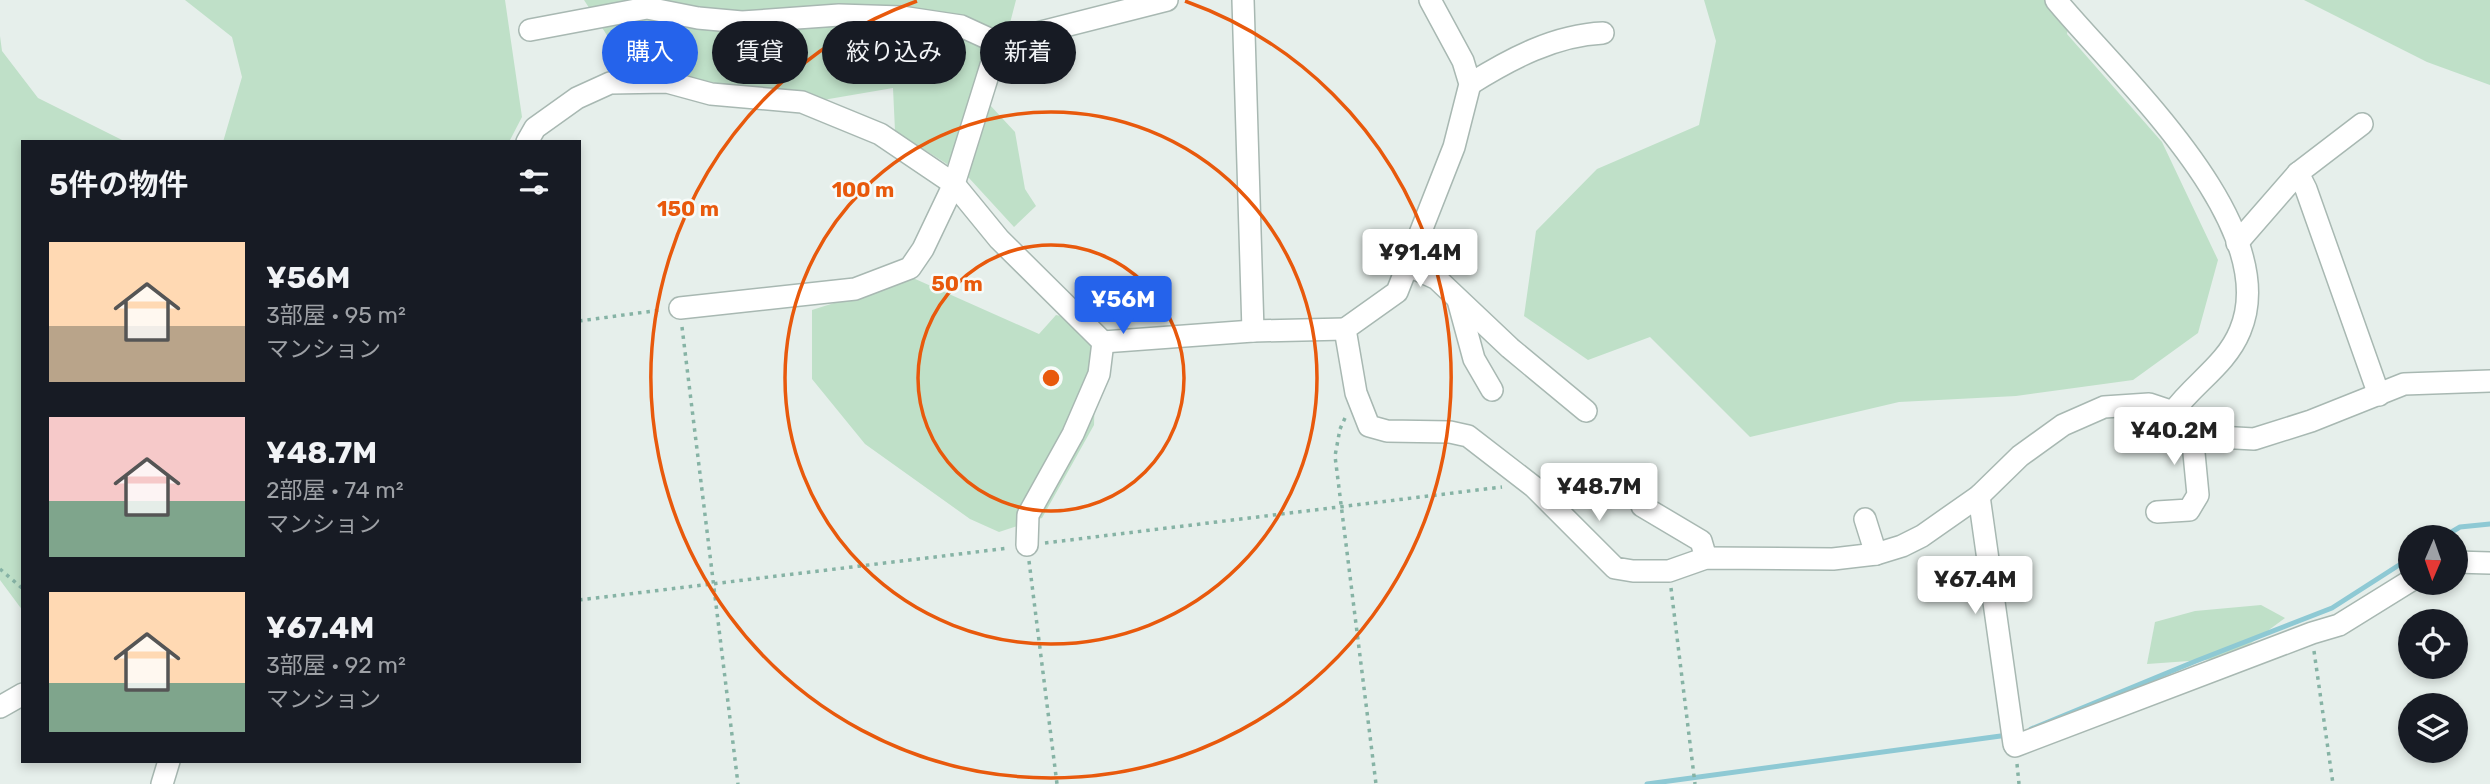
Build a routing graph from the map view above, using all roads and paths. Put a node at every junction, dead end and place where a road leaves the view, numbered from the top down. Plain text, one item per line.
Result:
1 (1167, 0) edge
2 (1243, 0) edge
3 (1430, 0) edge
4 (2056, 0) edge
5 (1076, 23) edge
6 (530, 30) dead end
7 (1603, 33) dead end
8 (980, 35) edge
9 (985, 84) edge
10 (1471, 84) junction
11 (2362, 124) dead end
12 (528, 140) edge
13 (2298, 173) junction
14 (954, 184) junction
15 (2237, 243) junction
16 (1407, 265) junction
17 (1457, 298) junction
18 (680, 308) junction
19 (581, 321) edge
20 (1345, 329) junction
21 (1253, 331) junction
22 (1103, 342) junction
23 (2490, 382) edge
24 (1492, 390) dead end
25 (1356, 393) junction
26 (2379, 395) junction
27 (1586, 411) dead end
28 (2172, 412) junction
29 (2192, 422) junction
30 (1529, 484) junction
31 (1979, 496) junction
32 (1341, 506) junction
33 (1642, 506) dead end
34 (2157, 512) dead end
35 (1864, 519) dead end
36 (1027, 545) junction
37 (1876, 554) junction
38 (1706, 558) junction
39 (2468, 562) edge
40 (2490, 563) edge
41 (0, 569) edge
42 (1669, 570) junction
43 (713, 582) junction
44 (21, 587) edge
45 (2398, 588) edge
46 (581, 600) edge
47 (2312, 633) junction
48 (21, 695) edge
49 (0, 707) edge
50 (168, 763) edge
51 (162, 784) edge
52 (738, 784) edge
53 (1057, 784) edge
54 (1376, 784) edge
55 (1695, 784) edge
56 (2333, 784) edge

1 - 5 street
2 - 21 street
3 - 10 street
4 - 15 street
6 - 8 street
7 - 10 street
9 - 14 street
10 - 16 street
11 - 13 street
12 - 14 street
13 - 15 street
13 - 26 street
14 - 18 street
14 - 22 street
15 - 28 street
16 - 17 street
16 - 20 street
17 - 24 street
17 - 27 street
18 - 19 path
18 - 43 path
20 - 21 street
20 - 25 street
21 - 22 street
22 - 36 street
23 - 26 street
25 - 30 street
25 - 32 path
26 - 29 street
28 - 29 street
28 - 31 street
29 - 34 street
30 - 32 path
30 - 42 street
31 - 37 street
31 - 47 street
32 - 36 path
32 - 54 path
33 - 38 street
35 - 37 street
36 - 43 path
36 - 53 path
37 - 38 street
38 - 42 street
39 - 40 street
41 - 44 path
42 - 55 path
43 - 46 path
43 - 52 path
45 - 47 street
47 - 56 path
48 - 49 street
50 - 51 street

